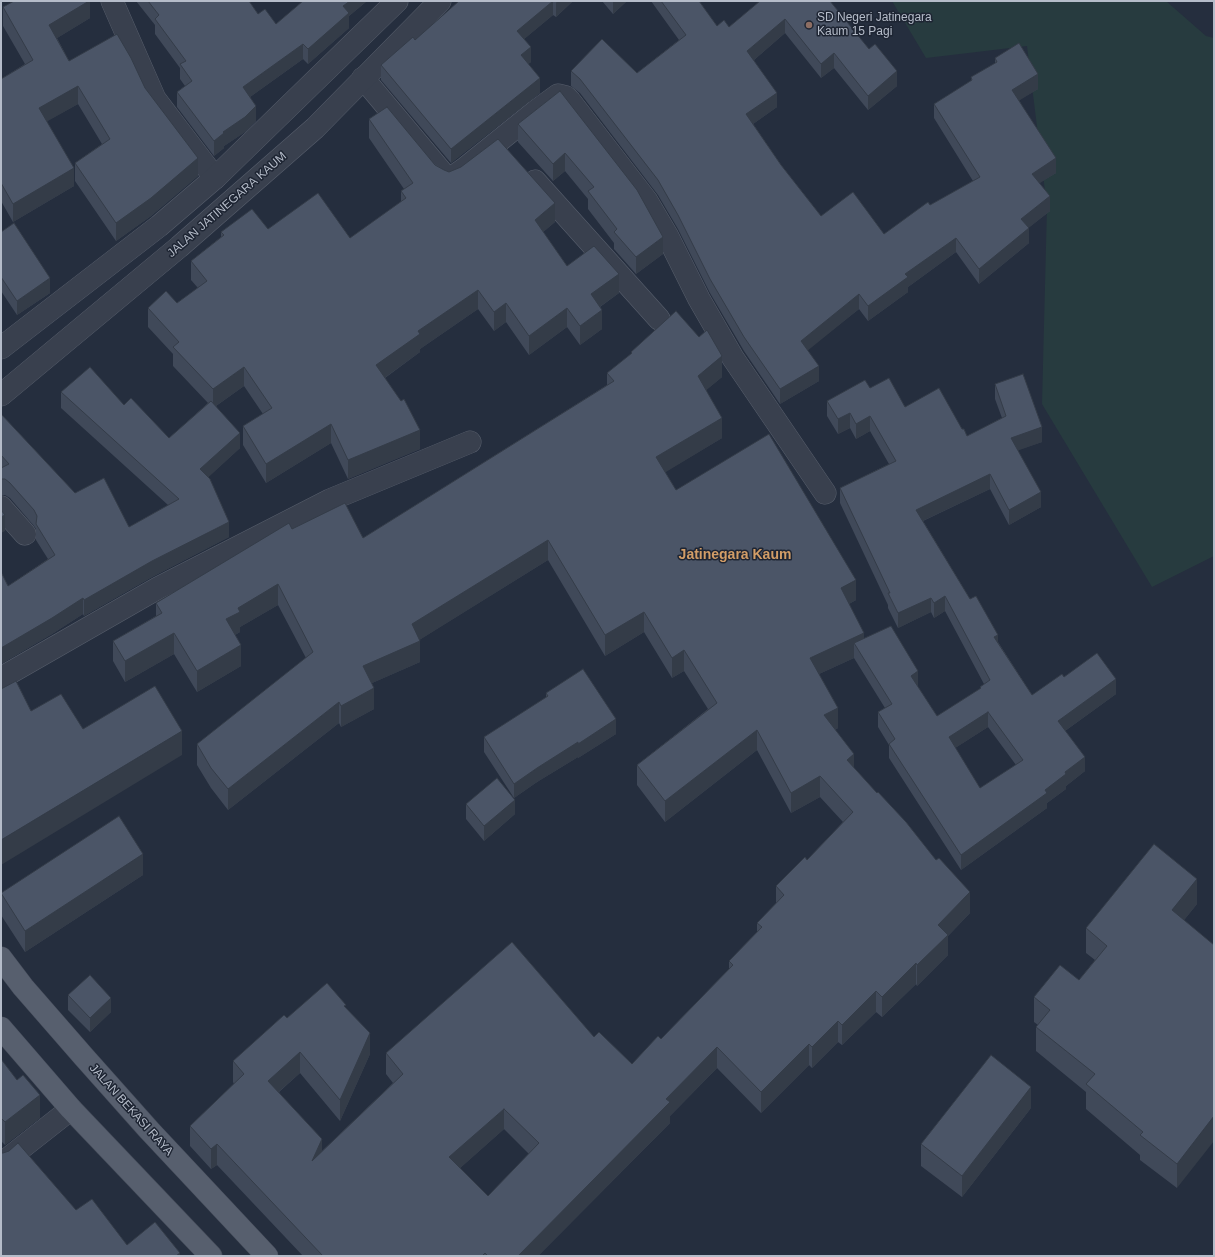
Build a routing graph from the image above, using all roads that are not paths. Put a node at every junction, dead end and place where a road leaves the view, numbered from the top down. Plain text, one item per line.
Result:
1 (112, 1) edge
2 (397, 1) edge
3 (440, 1) edge
4 (363, 78) junction
5 (510, 153) junction
6 (215, 178) junction
7 (159, 226) junction
8 (179, 247) junction
9 (659, 319) dead end
10 (1, 348) edge
11 (1, 395) edge
12 (470, 442) dead end
13 (825, 493) dead end
14 (1, 507) edge
15 (25, 534) dead end
16 (1, 678) edge
17 (1, 958) edge
18 (1, 1028) edge
19 (71, 1109) junction
20 (1, 1164) edge
21 (211, 1256) edge
22 (267, 1256) edge

1 - 6 street
2 - 6 street
3 - 4 street, JALAN JATINEGARA KAUM
4 - 5 street
4 - 8 street, JALAN JATINEGARA KAUM
5 - 9 street
5 - 13 street
6 - 7 street
7 - 8 street
7 - 10 street
8 - 11 street, JALAN JATINEGARA KAUM
12 - 16 street
14 - 15 street
17 - 22 main road, JALAN BEKASI RAYA
18 - 19 main road
19 - 20 street
19 - 21 main road

